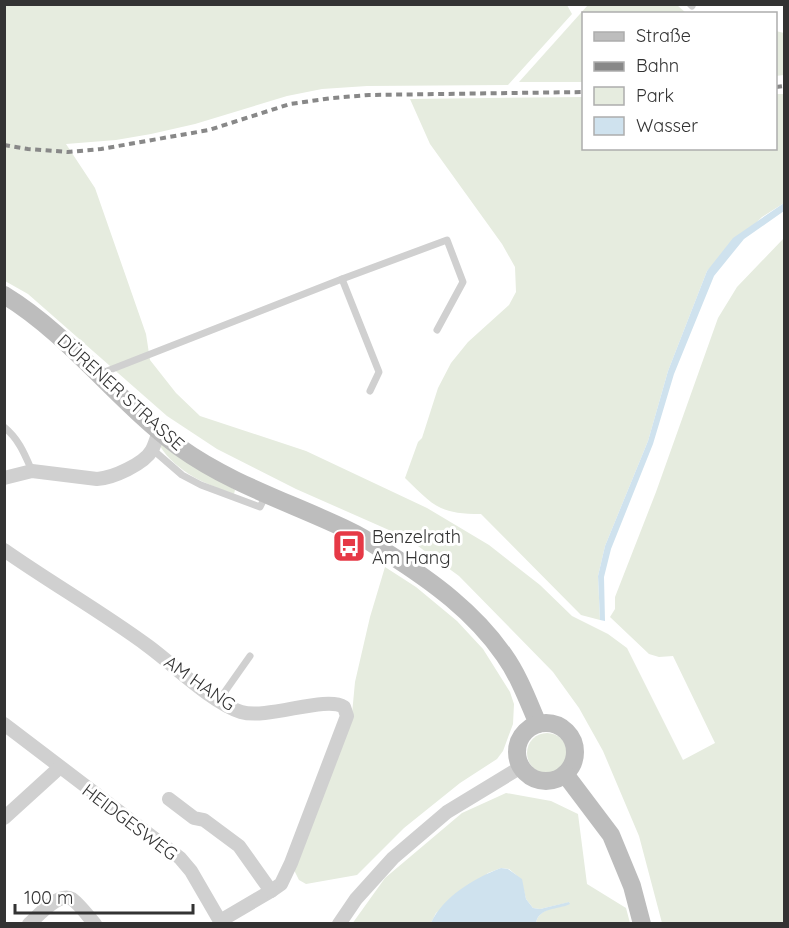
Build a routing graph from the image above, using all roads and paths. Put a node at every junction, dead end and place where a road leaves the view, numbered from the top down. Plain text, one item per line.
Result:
1 (342, 279) junction
2 (4, 295) edge
3 (437, 330) dead end
4 (99, 374) junction
5 (370, 391) dead end
6 (4, 427) edge
7 (159, 431) junction
8 (152, 449) junction
9 (32, 471) junction
10 (4, 478) edge
11 (266, 495) junction
12 (4, 550) edge
13 (250, 656) dead end
14 (219, 700) junction
15 (4, 724) edge
16 (538, 724) junction
17 (521, 767) junction
18 (59, 768) junction
19 (565, 774) junction
20 (169, 799) dead end
21 (4, 818) edge
22 (276, 887) junction
23 (218, 922) edge
24 (28, 924) edge
25 (95, 924) edge
26 (339, 924) edge
27 (642, 924) edge

1 - 3 lane
1 - 4 lane
1 - 5 lane
2 - 4 main road, DÜRENER STRASSE
4 - 7 main road, DÜRENER STRASSE
6 - 9 lane
7 - 8 street
7 - 11 main road, DÜRENER STRASSE
8 - 9 street
8 - 11 lane
9 - 10 street
11 - 16 main road, DÜRENER STRASSE
12 - 14 street, AM HANG
13 - 14 lane
14 - 22 street, AM HANG
15 - 18 street, HEIDGESWEG
16 - 17 main road
16 - 19 main road
17 - 19 main road
17 - 26 street
18 - 21 street
18 - 23 street, HEIDGESWEG
19 - 27 main road
20 - 22 street
22 - 23 street, HEIDGESWEG
24 - 25 street

